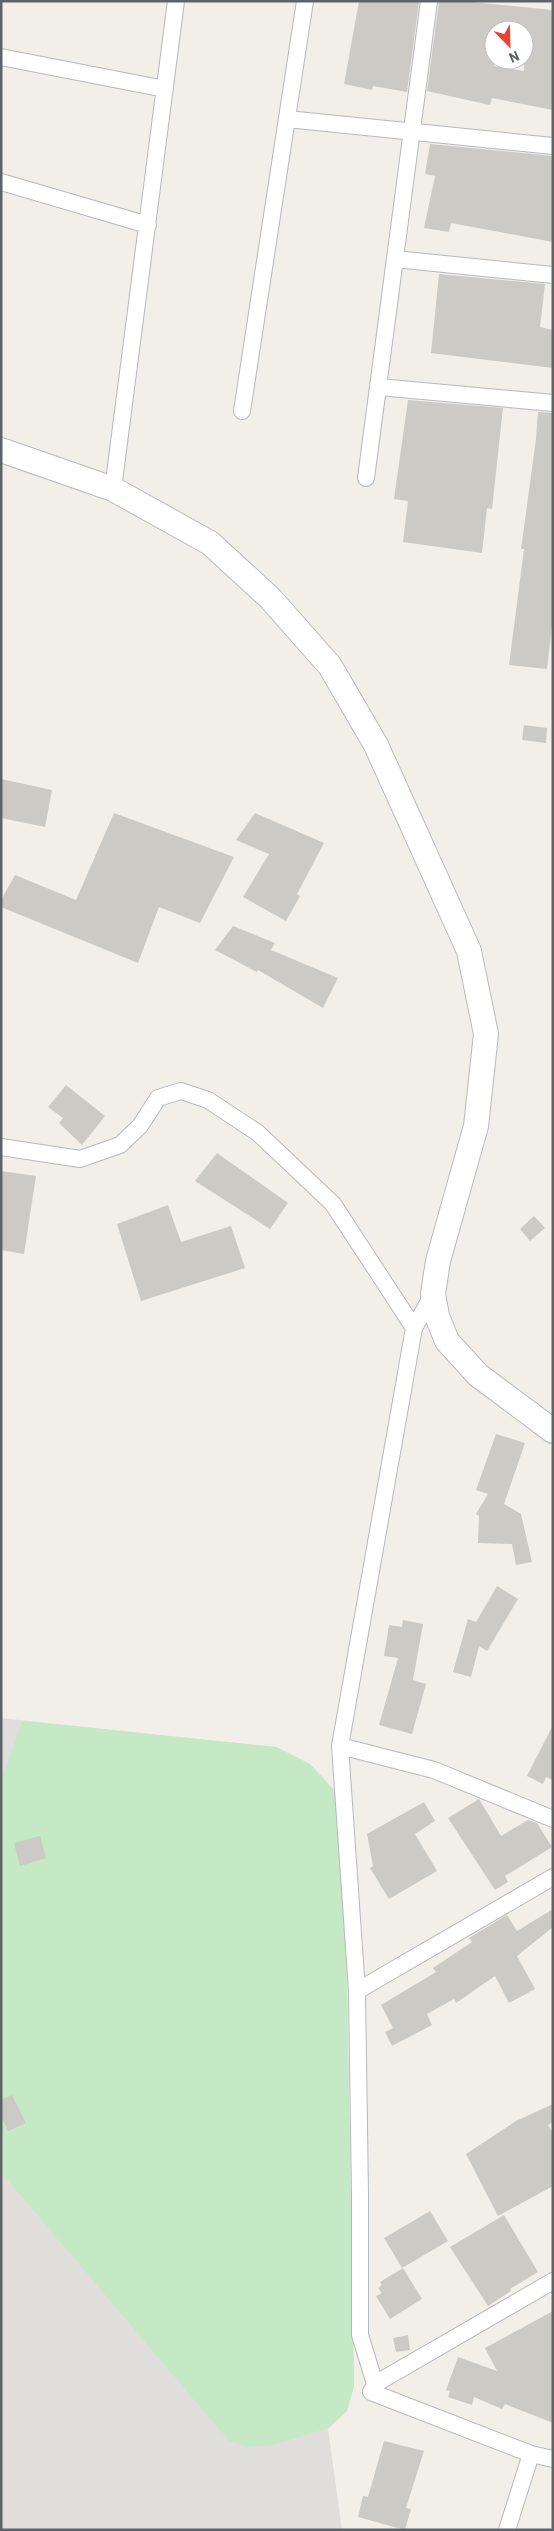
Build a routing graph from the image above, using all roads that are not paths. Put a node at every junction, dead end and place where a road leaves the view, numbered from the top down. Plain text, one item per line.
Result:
1 (176, 1) edge
2 (305, 1) edge
3 (429, 1) edge
4 (1, 56) edge
5 (165, 89) junction
6 (287, 119) junction
7 (413, 132) junction
8 (553, 146) edge
9 (1, 182) edge
10 (148, 225) junction
11 (396, 259) junction
12 (553, 275) edge
13 (379, 387) junction
14 (553, 403) edge
15 (242, 411) dead end
16 (1, 450) edge
17 (366, 478) dead end
18 (113, 489) junction
19 (1, 1147) edge
20 (433, 1294) junction
21 (414, 1328) junction
22 (553, 1431) edge
23 (340, 1746) junction
24 (553, 1818) edge
25 (553, 1876) edge
26 (357, 1991) junction
27 (553, 2281) edge
28 (375, 2384) junction
29 (531, 2454) junction
30 (553, 2460) edge
31 (507, 2530) edge

1 - 5 street
2 - 6 street
3 - 7 street
4 - 5 street
5 - 10 street
6 - 7 street
6 - 15 street
7 - 8 street
7 - 11 street
9 - 10 street
10 - 18 street
11 - 12 street
11 - 13 street
13 - 14 street
13 - 17 street
16 - 18 street
18 - 20 street
19 - 21 street
20 - 21 street
20 - 22 street
21 - 23 street
23 - 24 street
23 - 26 street
25 - 26 street
26 - 28 street
27 - 28 street
28 - 29 street
29 - 30 street
29 - 31 street

